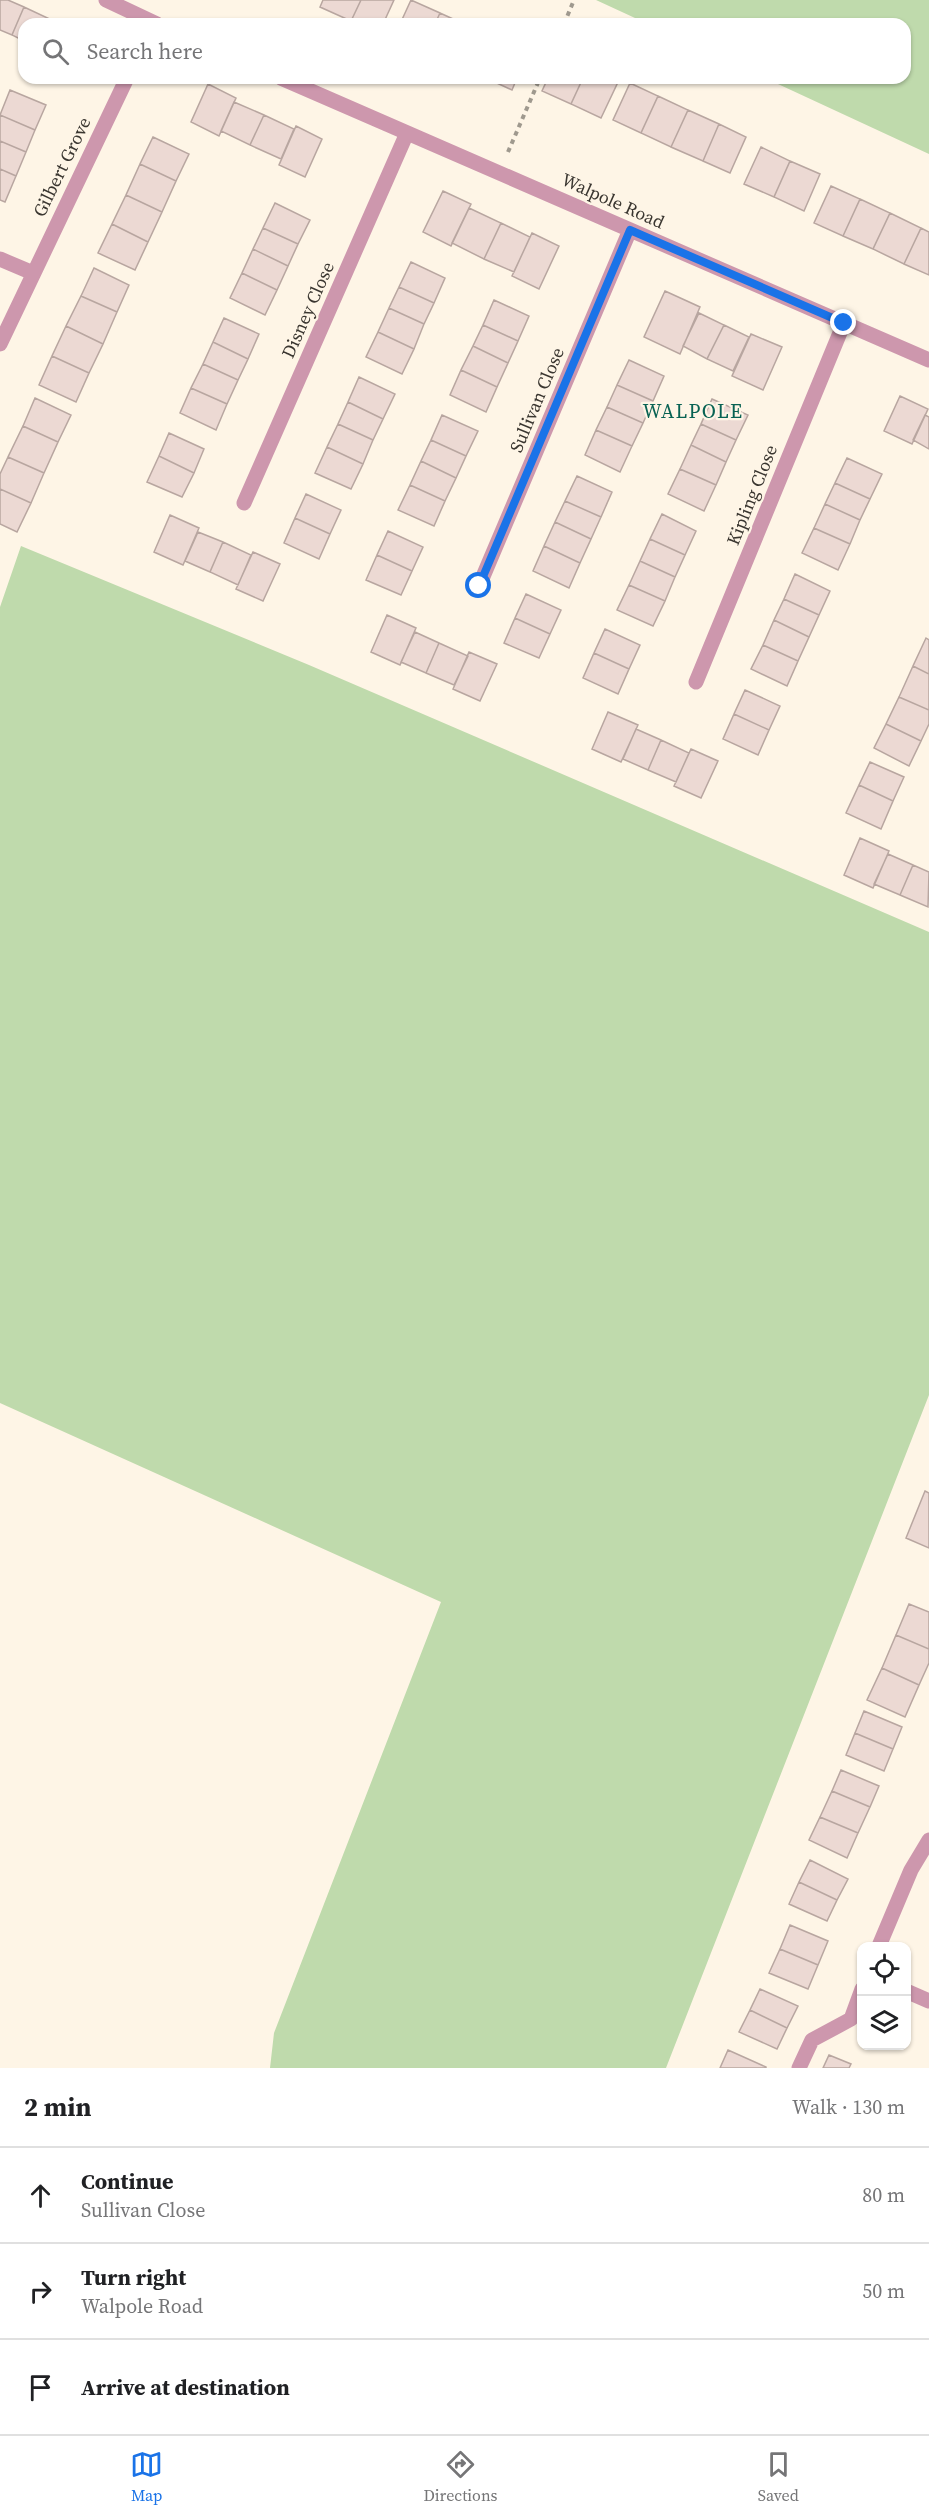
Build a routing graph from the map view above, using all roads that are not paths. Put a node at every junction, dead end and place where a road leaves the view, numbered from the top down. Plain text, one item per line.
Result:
1 (105, 0) edge
2 (144, 18) edge
3 (124, 84) edge
4 (295, 84) edge
5 (407, 133) junction
6 (630, 230) junction
7 (0, 259) edge
8 (33, 273) junction
9 (844, 323) junction
10 (0, 344) edge
11 (929, 360) edge
12 (244, 503) dead end
13 (479, 586) dead end
14 (696, 682) dead end
15 (929, 1840) edge
16 (881, 1942) edge
17 (911, 1993) edge
18 (859, 1996) edge
19 (929, 2001) edge
20 (799, 2068) edge

1 - 2 street
3 - 8 street, Gilbert Grove
4 - 5 street, Walpole Road
5 - 6 street, Walpole Road
5 - 12 street, Disney Close
6 - 9 street, Walpole Road
6 - 13 street, Sullivan Close
7 - 8 street
8 - 10 street, Gilbert Grove
9 - 11 street, Walpole Road
9 - 14 street, Kipling Close
15 - 16 street
17 - 19 street
18 - 20 street

